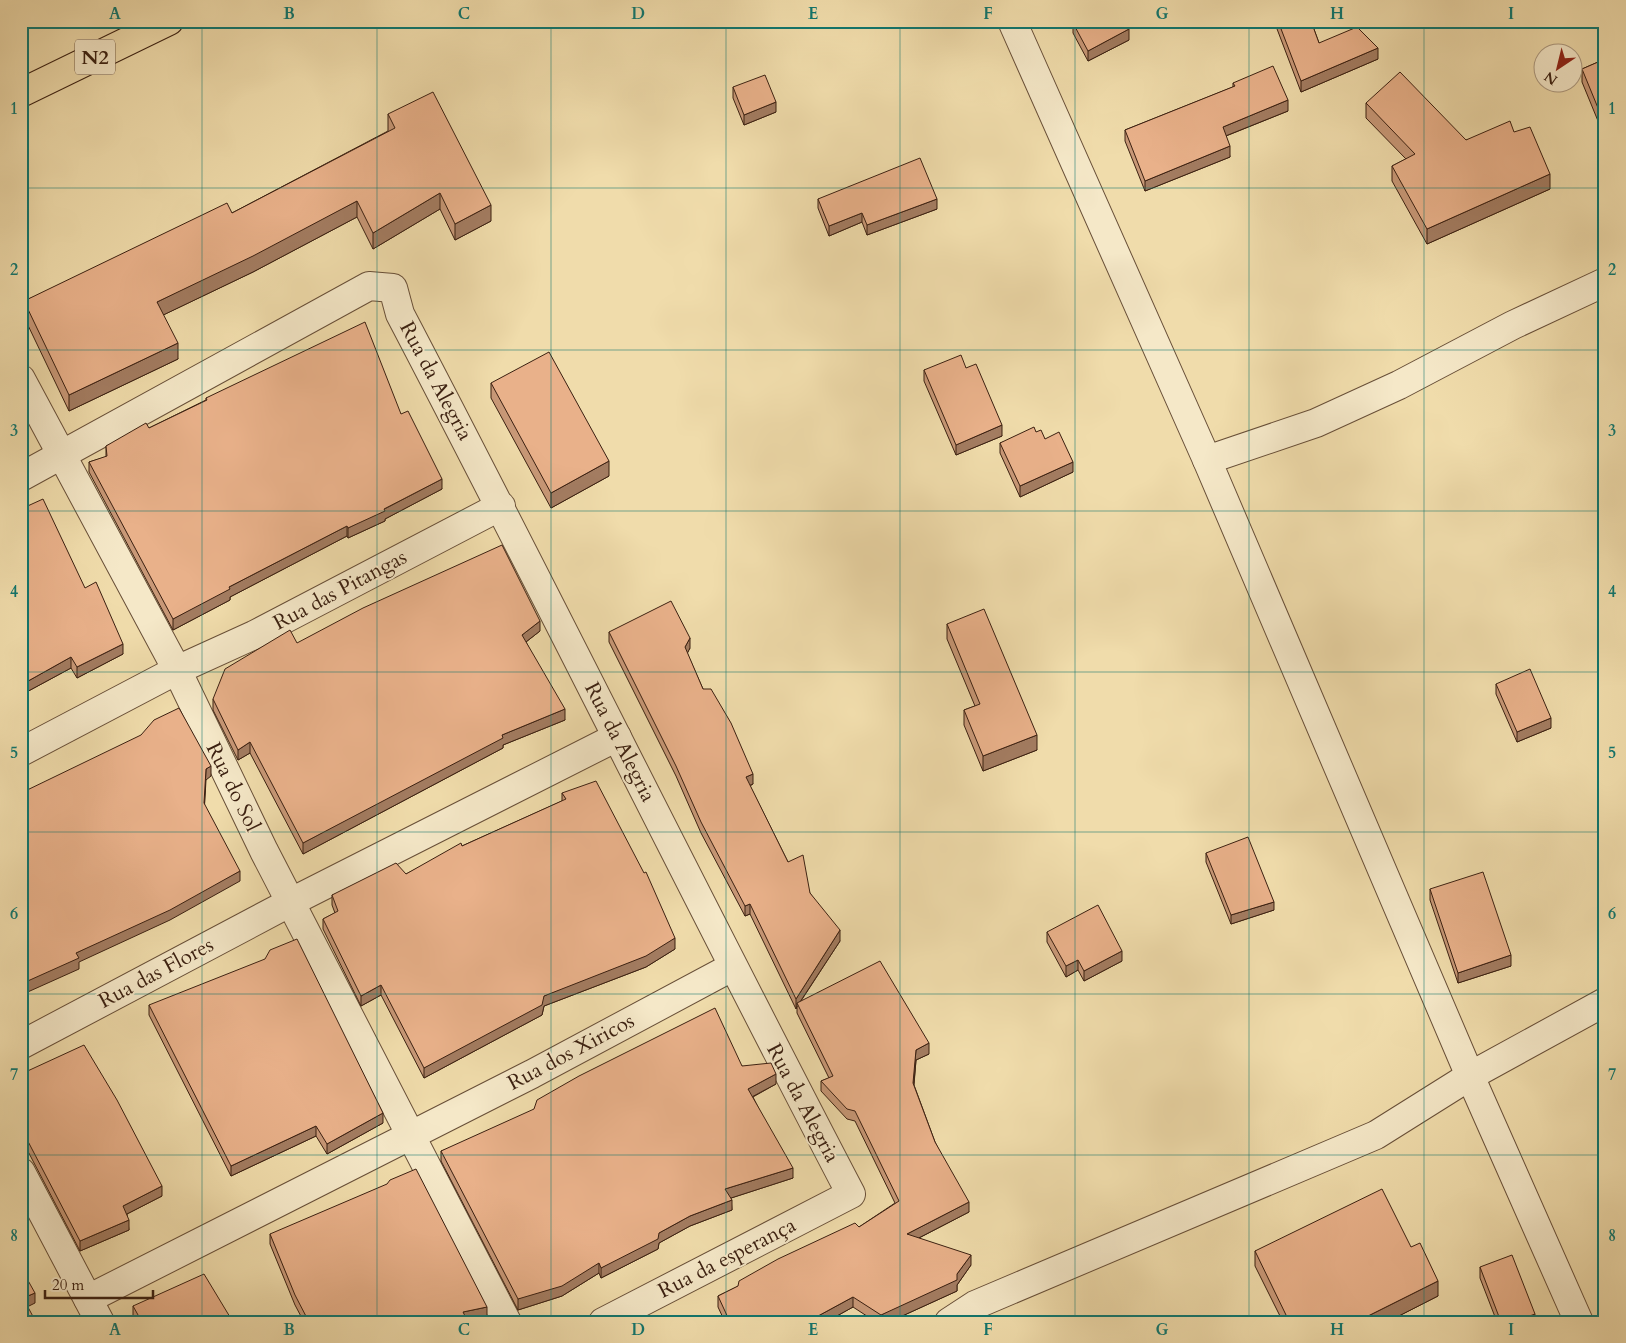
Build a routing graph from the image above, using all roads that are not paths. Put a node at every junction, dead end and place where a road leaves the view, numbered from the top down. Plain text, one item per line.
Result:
1 (169, 21) edge
2 (1012, 21) edge
3 (21, 93) edge
4 (1605, 282) edge
5 (21, 379) edge
6 (60, 456) junction
7 (1207, 460) junction
8 (21, 477) edge
9 (501, 506) junction
10 (177, 670) junction
11 (617, 737) junction
12 (21, 752) edge
13 (291, 902) junction
14 (732, 968) junction
15 (1605, 1002) edge
16 (21, 1045) edge
17 (1470, 1076) junction
18 (410, 1135) junction
19 (21, 1172) edge
20 (851, 1194) joint
21 (94, 1310) edge
22 (507, 1322) edge
23 (604, 1322) edge
24 (949, 1322) edge
25 (1579, 1322) edge

1 - 3 main road, N2
2 - 7 street
4 - 7 street
5 - 6 street, Rua do Sol
6 - 8 street
6 - 9 street, Rua da Alegria
6 - 10 street, Rua do Sol
7 - 17 street
9 - 10 street, Rua das Pitangas
9 - 11 street, Rua da Alegria
10 - 12 street, Rua das Pitangas
10 - 13 street, Rua do Sol
11 - 13 street, Rua das Flores
11 - 14 street, Rua da Alegria
13 - 16 street, Rua das Flores
13 - 18 street, Rua do Sol
14 - 18 street, Rua dos Xiricos
14 - 20 street, Rua da Alegria
15 - 17 street
17 - 24 street
17 - 25 street
18 - 21 street, Rua dos Xiricos
18 - 22 street, Rua do Sol
19 - 21 street
20 - 23 street, Rua da esperança

